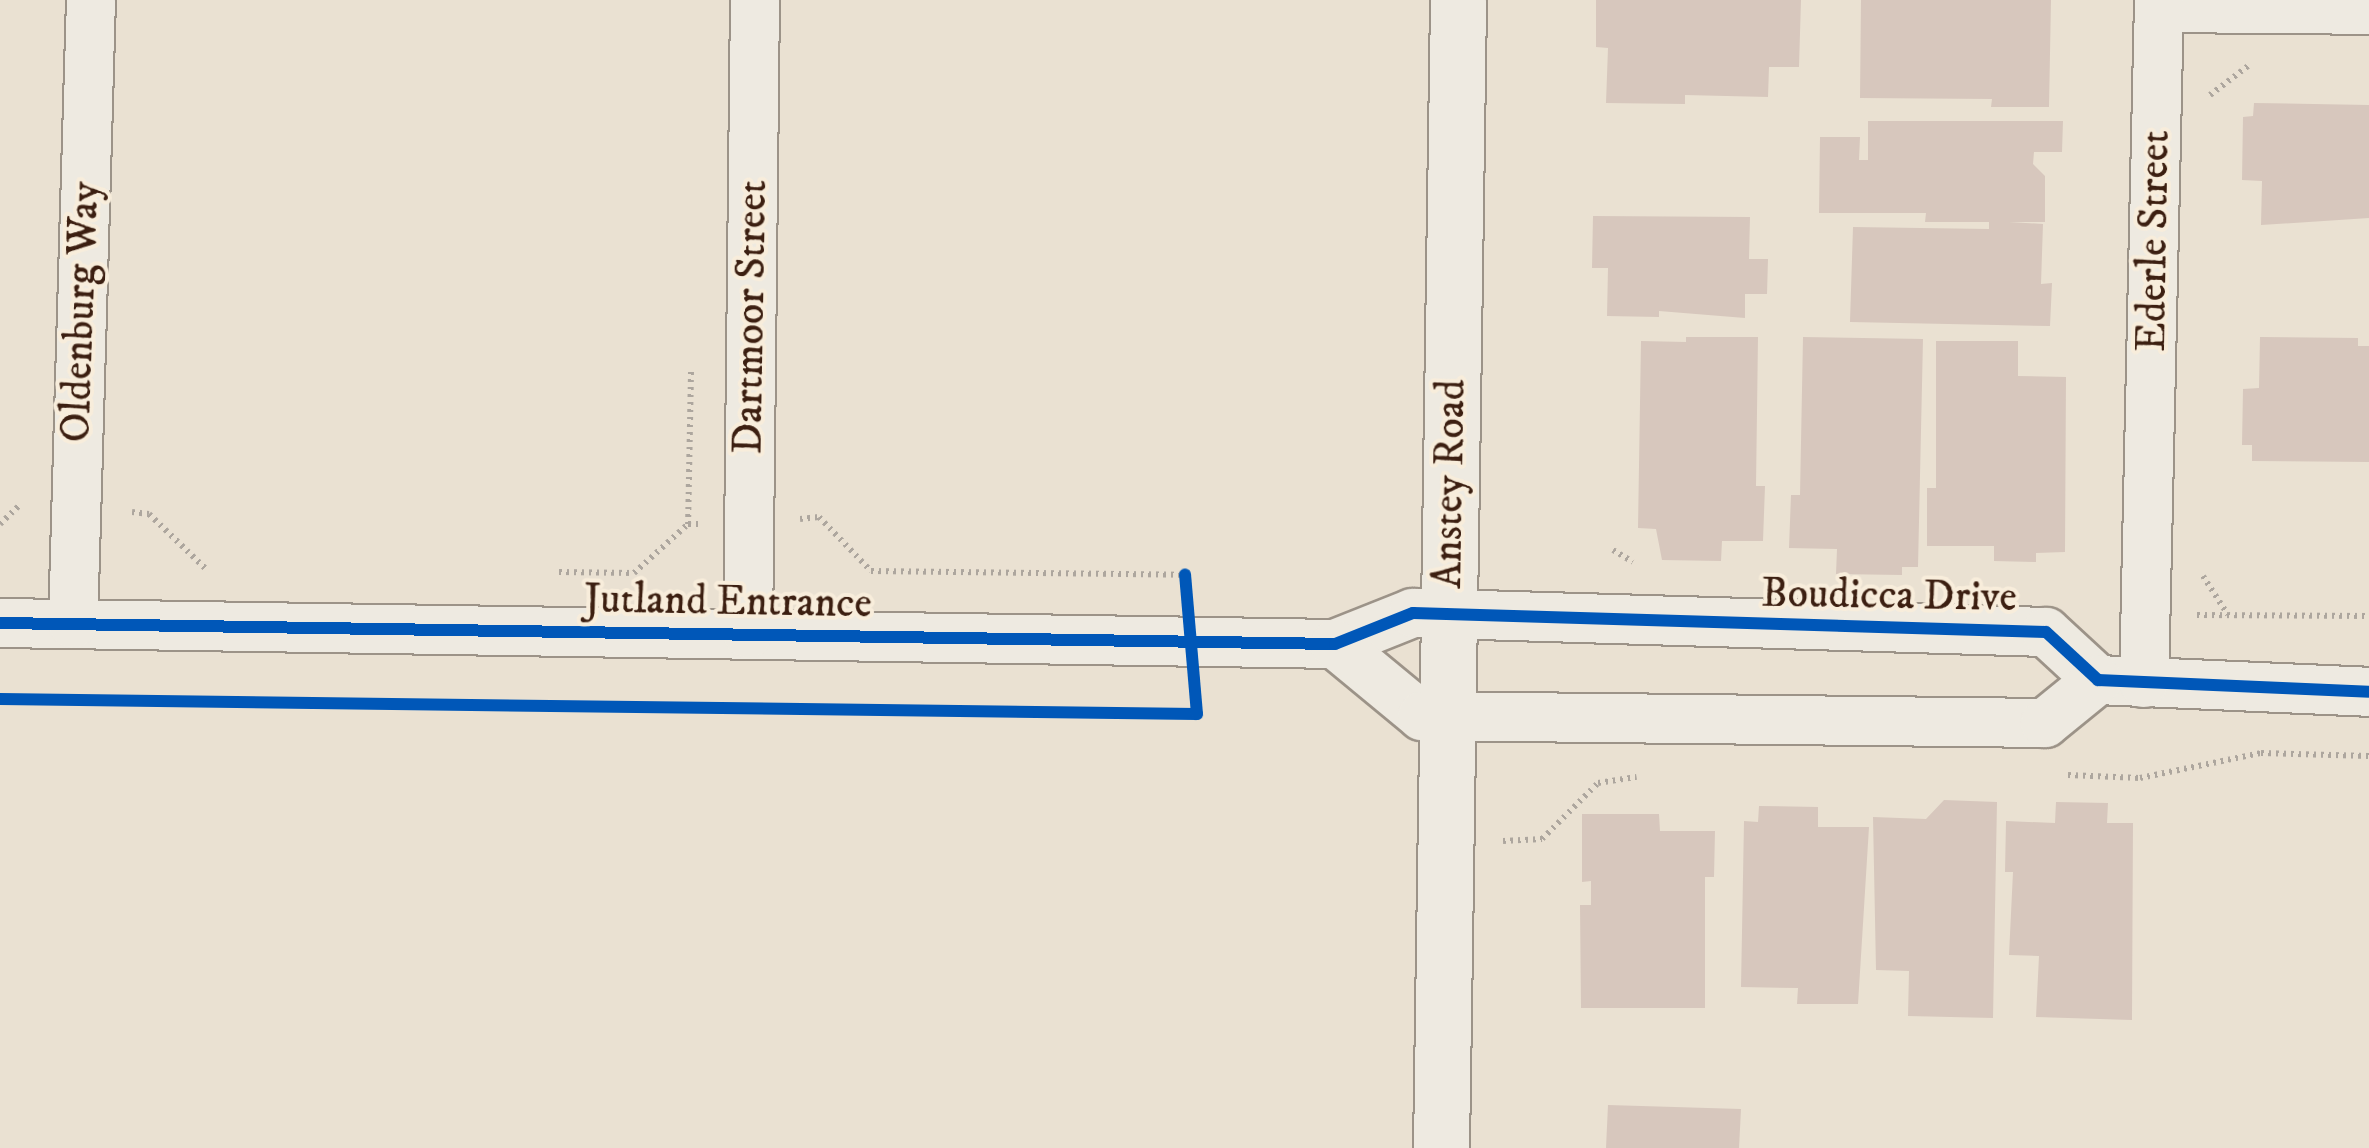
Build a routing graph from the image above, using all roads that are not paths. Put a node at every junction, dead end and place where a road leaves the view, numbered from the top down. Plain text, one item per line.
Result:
1 (91, 0) edge
2 (754, 0) edge
3 (1458, 0) edge
4 (2159, 4) edge
5 (2369, 10) edge
6 (1448, 616) junction
7 (0, 623) edge
8 (72, 624) junction
9 (748, 634) junction
10 (1335, 644) junction
11 (2121, 682) junction
12 (2369, 692) edge
13 (1447, 716) junction
14 (1441, 1148) edge

1 - 8 street, Oldenburg Way
2 - 9 street, Dartmoor Street
3 - 6 street, Anstey Road
4 - 5 street, Ederle Street
4 - 11 street, Ederle Street
6 - 10 street, Jutland Entrance
6 - 11 street, Boudicca Drive
6 - 13 street, Anstey Road
7 - 8 street, Jutland Entrance
8 - 9 street, Jutland Entrance
9 - 10 street, Jutland Entrance
10 - 13 street
11 - 12 street
11 - 13 street
13 - 14 street, Anstey Road

